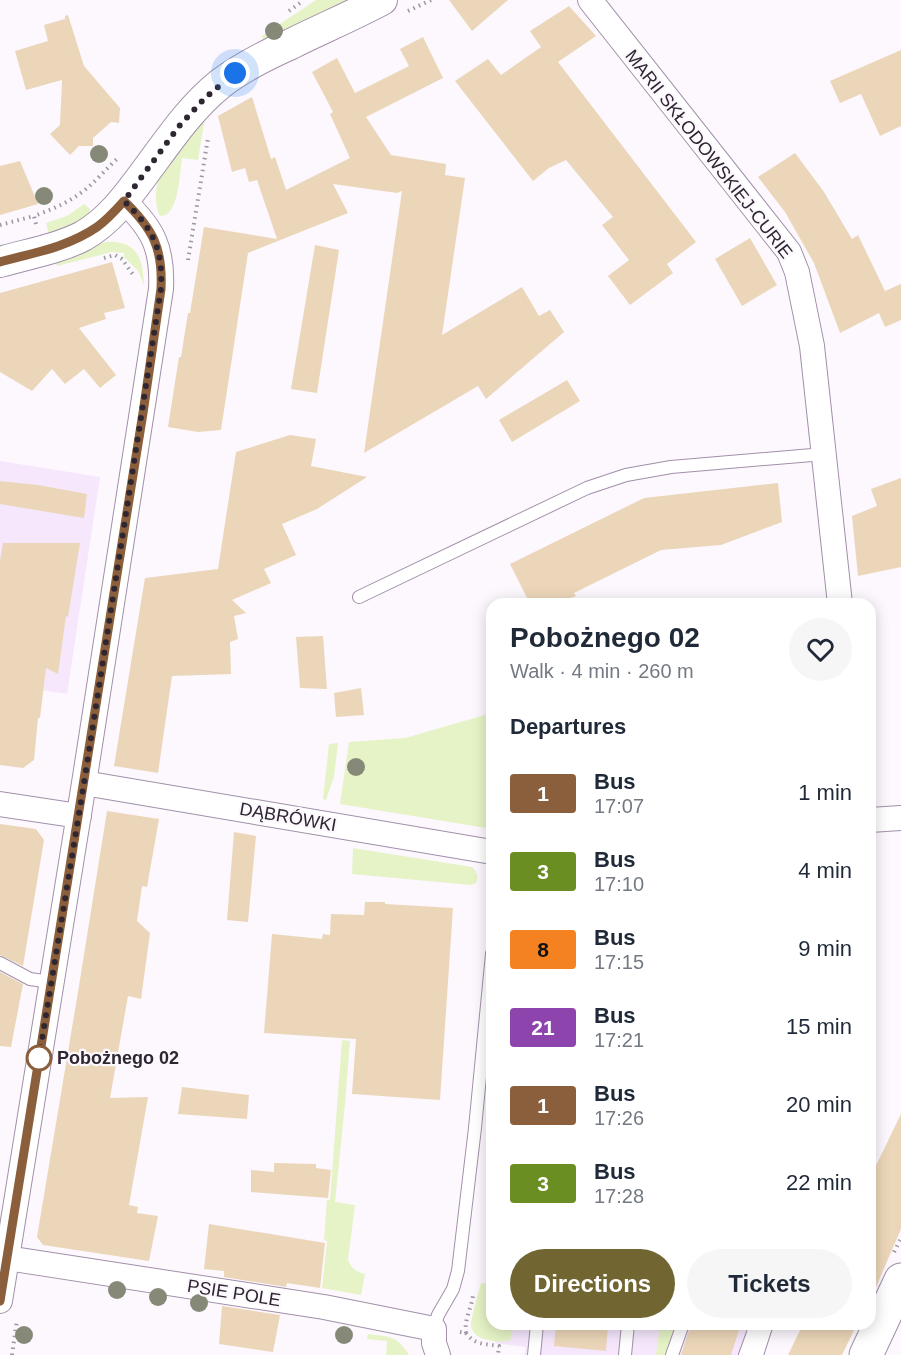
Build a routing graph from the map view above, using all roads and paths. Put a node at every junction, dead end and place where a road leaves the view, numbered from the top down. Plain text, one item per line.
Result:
1 (306, 0) edge
2 (382, 0) edge
3 (590, 0) edge
4 (300, 3) dead end
5 (124, 201) junction
6 (34, 216) dead end
7 (0, 225) edge
8 (0, 262) edge
9 (824, 454) junction
10 (359, 597) dead end
11 (839, 598) edge
12 (84, 783) junction
13 (0, 804) edge
14 (79, 816) junction
15 (901, 818) edge
16 (876, 820) edge
17 (486, 851) edge
18 (0, 963) edge
19 (51, 982) junction
20 (486, 1015) edge
21 (7, 1258) junction
22 (901, 1280) edge
23 (474, 1293) dead end
24 (0, 1301) edge
25 (434, 1329) junction
26 (536, 1330) edge
27 (627, 1330) edge
28 (681, 1330) edge
29 (753, 1330) edge
30 (765, 1330) edge
31 (466, 1333) junction
32 (438, 1355) edge
33 (498, 1355) edge
34 (534, 1355) edge
35 (625, 1355) edge
36 (672, 1355) edge
37 (745, 1355) edge
38 (757, 1355) edge
39 (866, 1355) edge

1 - 4 path
2 - 5 street
3 - 9 street, MARII SKŁODOWSKIEJ-CURIE
5 - 8 street
5 - 12 street
6 - 7 path
9 - 10 lane
9 - 11 street, MARII SKŁODOWSKIEJ-CURIE
12 - 14 street
12 - 17 street, DĄBRÓWKI
13 - 14 street
14 - 19 street
15 - 16 street
18 - 19 lane
19 - 21 street
20 - 25 lane
21 - 24 street
21 - 25 street, PSIE POLE
22 - 39 main road
23 - 31 path
25 - 31 path
25 - 32 street
26 - 34 lane
27 - 35 lane
28 - 36 lane
29 - 37 lane
30 - 38 lane
31 - 33 path

